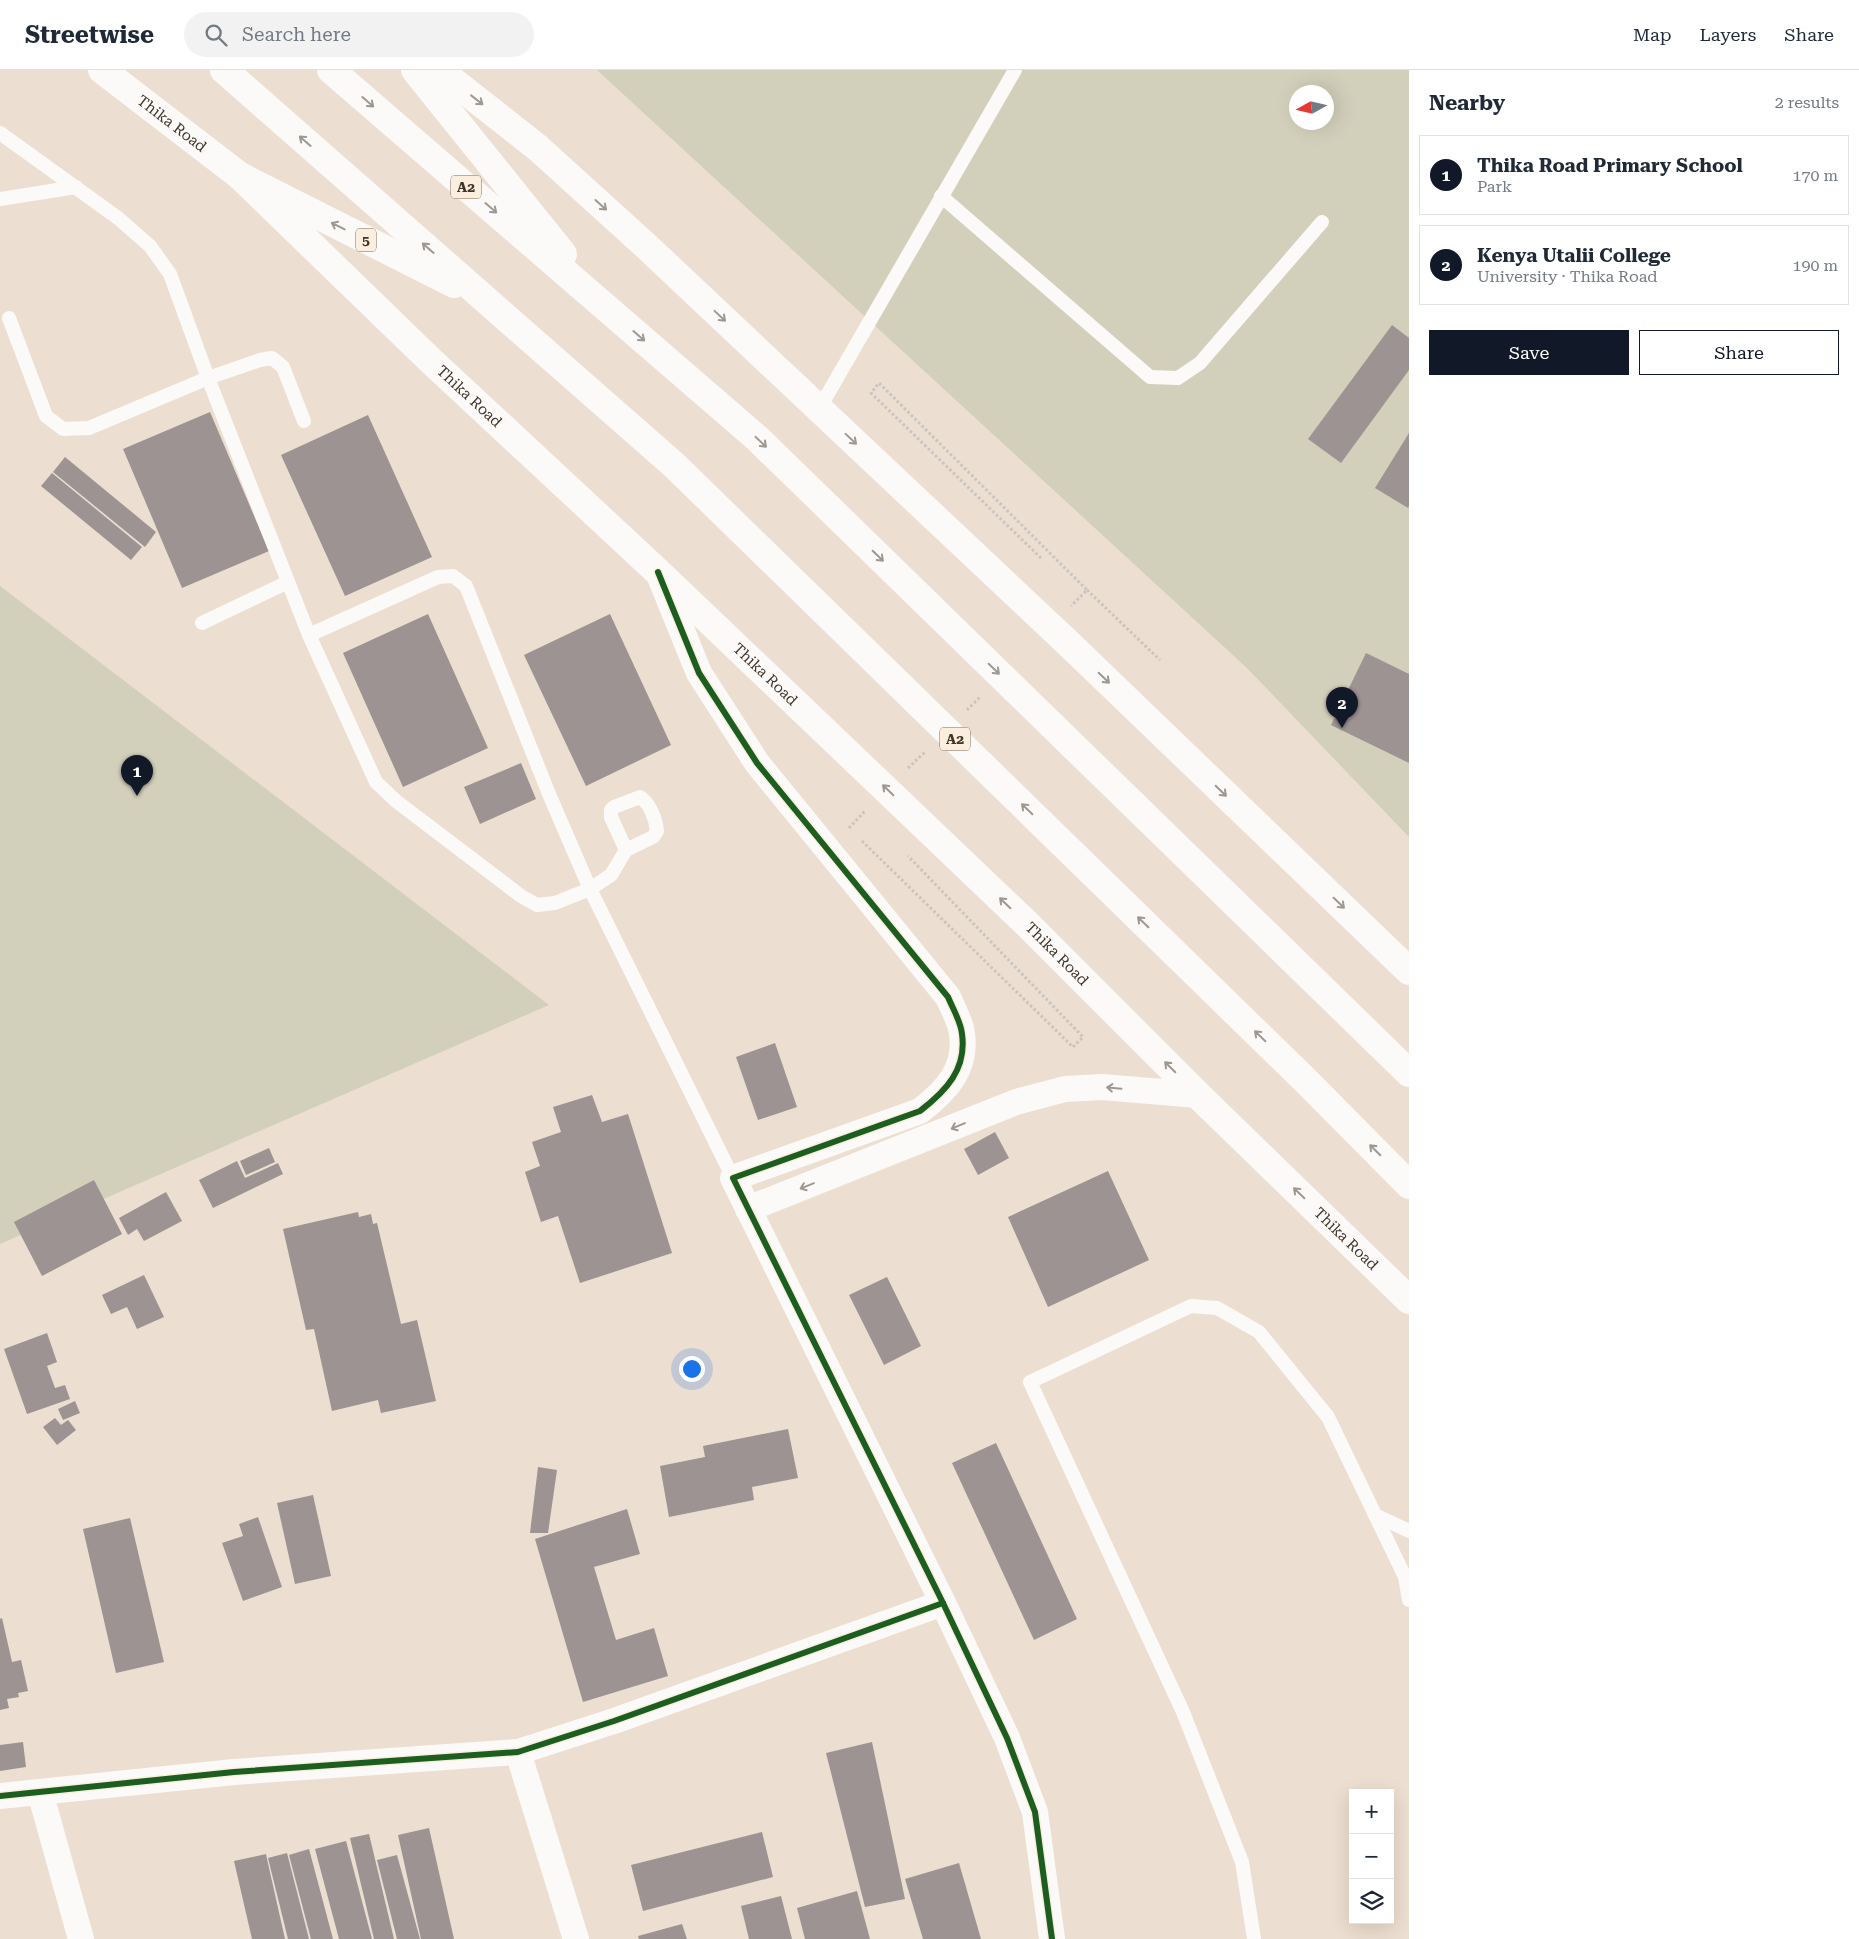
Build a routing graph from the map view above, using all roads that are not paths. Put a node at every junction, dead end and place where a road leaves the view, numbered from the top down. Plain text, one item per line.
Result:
1 (102, 70) edge
2 (224, 70) edge
3 (331, 70) edge
4 (415, 70) edge
5 (439, 70) edge
6 (1015, 70) edge
7 (0, 133) edge
8 (240, 176) junction
9 (76, 187) junction
10 (941, 196) junction
11 (0, 199) edge
12 (1322, 222) dead end
13 (491, 303) junction
14 (602, 304) junction
15 (8, 318) dead end
16 (208, 378) junction
17 (819, 409) junction
18 (304, 421) dead end
19 (658, 572) junction
20 (288, 582) junction
21 (202, 623) dead end
22 (309, 635) junction
23 (626, 850) dead end
24 (590, 889) junction
25 (1409, 971) edge
26 (1409, 1073) edge
27 (1198, 1095) junction
28 (733, 1178) junction
29 (1409, 1185) edge
30 (748, 1209) junction
31 (1409, 1300) edge
32 (1375, 1515) junction
33 (1409, 1531) edge
34 (1409, 1600) edge
35 (943, 1603) junction
36 (518, 1752) junction
37 (40, 1792) junction
38 (0, 1796) edge
39 (80, 1939) edge
40 (576, 1939) edge
41 (1052, 1939) edge
42 (1254, 1939) edge

1 - 8 main road, Thika Road
13 -> 2 main road, A2
3 -> 14 main road, A2
4 - 14 main road
5 -> 17 main road
6 - 10 lane
7 - 9 lane
13 -> 8 main road, 5
8 - 19 main road, Thika Road
9 - 11 lane
9 - 16 lane
10 - 12 lane
10 - 17 lane
29 -> 13 main road, A2
14 -> 26 main road, A2
15 - 16 lane
16 - 18 lane
16 - 20 lane
17 -> 25 main road
27 -> 19 main road, Thika Road
19 - 28 street
20 - 21 lane
20 - 22 lane
22 - 24 lane
22 - 24 lane
23 - 24 lane
24 - 28 lane
27 -> 30 street
31 -> 27 main road, Thika Road
28 - 30 street
30 - 35 street
32 - 33 lane
32 - 34 lane
32 - 42 lane
35 - 36 street
35 - 41 street
36 - 37 street
36 - 40 street
37 - 38 street
37 - 39 street

